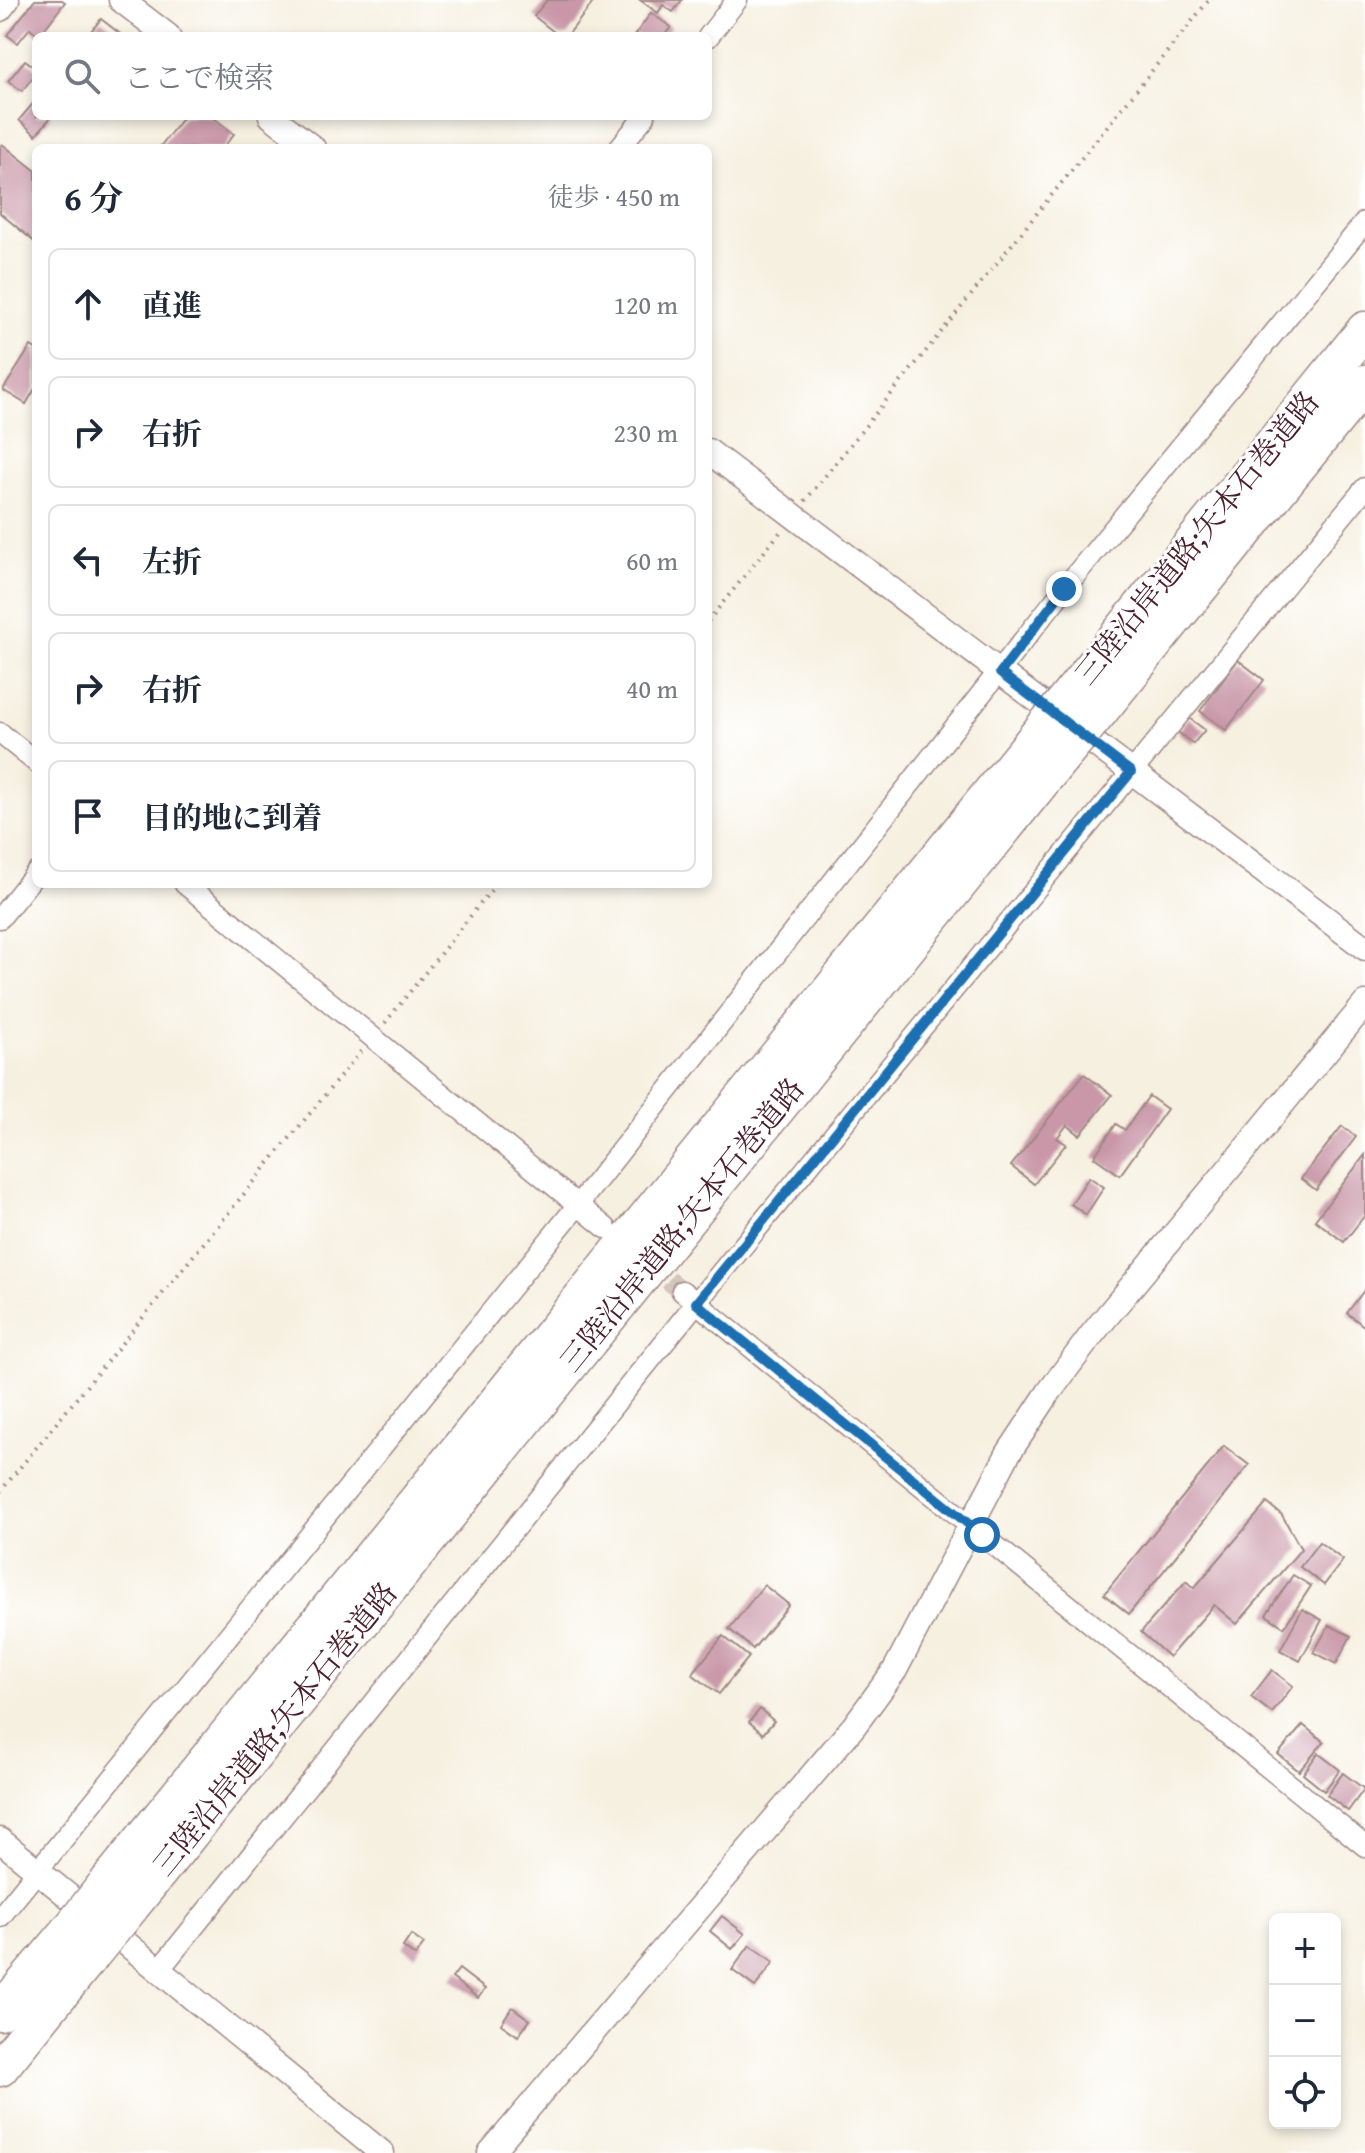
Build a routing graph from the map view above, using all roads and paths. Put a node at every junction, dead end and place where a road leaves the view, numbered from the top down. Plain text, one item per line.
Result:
1 (7, 0) edge
2 (121, 0) edge
3 (737, 0) edge
4 (1209, 0) edge
5 (0, 9) edge
6 (163, 32) edge
7 (712, 32) edge
8 (276, 120) edge
9 (642, 120) edge
10 (308, 144) edge
11 (622, 144) edge
12 (1365, 222) edge
13 (1365, 330) edge
14 (1365, 383) edge
15 (712, 454) edge
16 (1365, 488) edge
17 (793, 516) junction
18 (712, 616) edge
19 (1000, 673) junction
20 (1087, 700) junction
21 (0, 733) edge
22 (32, 759) edge
23 (1131, 772) junction
24 (32, 878) edge
25 (190, 888) edge
26 (493, 888) edge
27 (0, 918) edge
28 (1365, 948) edge
29 (1365, 1004) edge
30 (372, 1038) junction
31 (577, 1206) junction
32 (606, 1228) dead end
33 (689, 1297) junction
34 (0, 1492) edge
35 (971, 1526) junction
36 (0, 1840) edge
37 (1365, 1846) edge
38 (38, 1871) junction
39 (0, 1917) edge
40 (78, 1946) junction
41 (159, 1970) junction
42 (0, 2012) edge
43 (0, 2068) edge
44 (382, 2153) edge
45 (490, 2153) edge

1 - 5 street
2 - 6 street
3 - 7 street
4 - 17 path
8 - 10 street
9 - 11 street
12 - 19 street
13 - 20 highway, 三陸沿岸道路;矢本石巻道路
14 - 20 highway, 三陸沿岸道路;矢本石巻道路
15 - 17 street
16 - 23 street
17 - 18 path
17 - 19 street
19 - 23 street
19 - 31 street
20 - 40 highway, 三陸沿岸道路;矢本石巻道路, bridge
21 - 22 street
23 - 28 street
23 - 33 street
24 - 27 street
25 - 30 street
26 - 30 path
29 - 35 street
30 - 31 street
30 - 34 path
31 - 32 street
31 - 38 street
33 - 35 street
33 - 41 street
35 - 37 street
35 - 45 street
36 - 38 street
38 - 39 street
38 - 41 street
40 - 42 highway, 三陸沿岸道路;矢本石巻道路
40 - 43 highway, 三陸沿岸道路;矢本石巻道路
41 - 44 street

